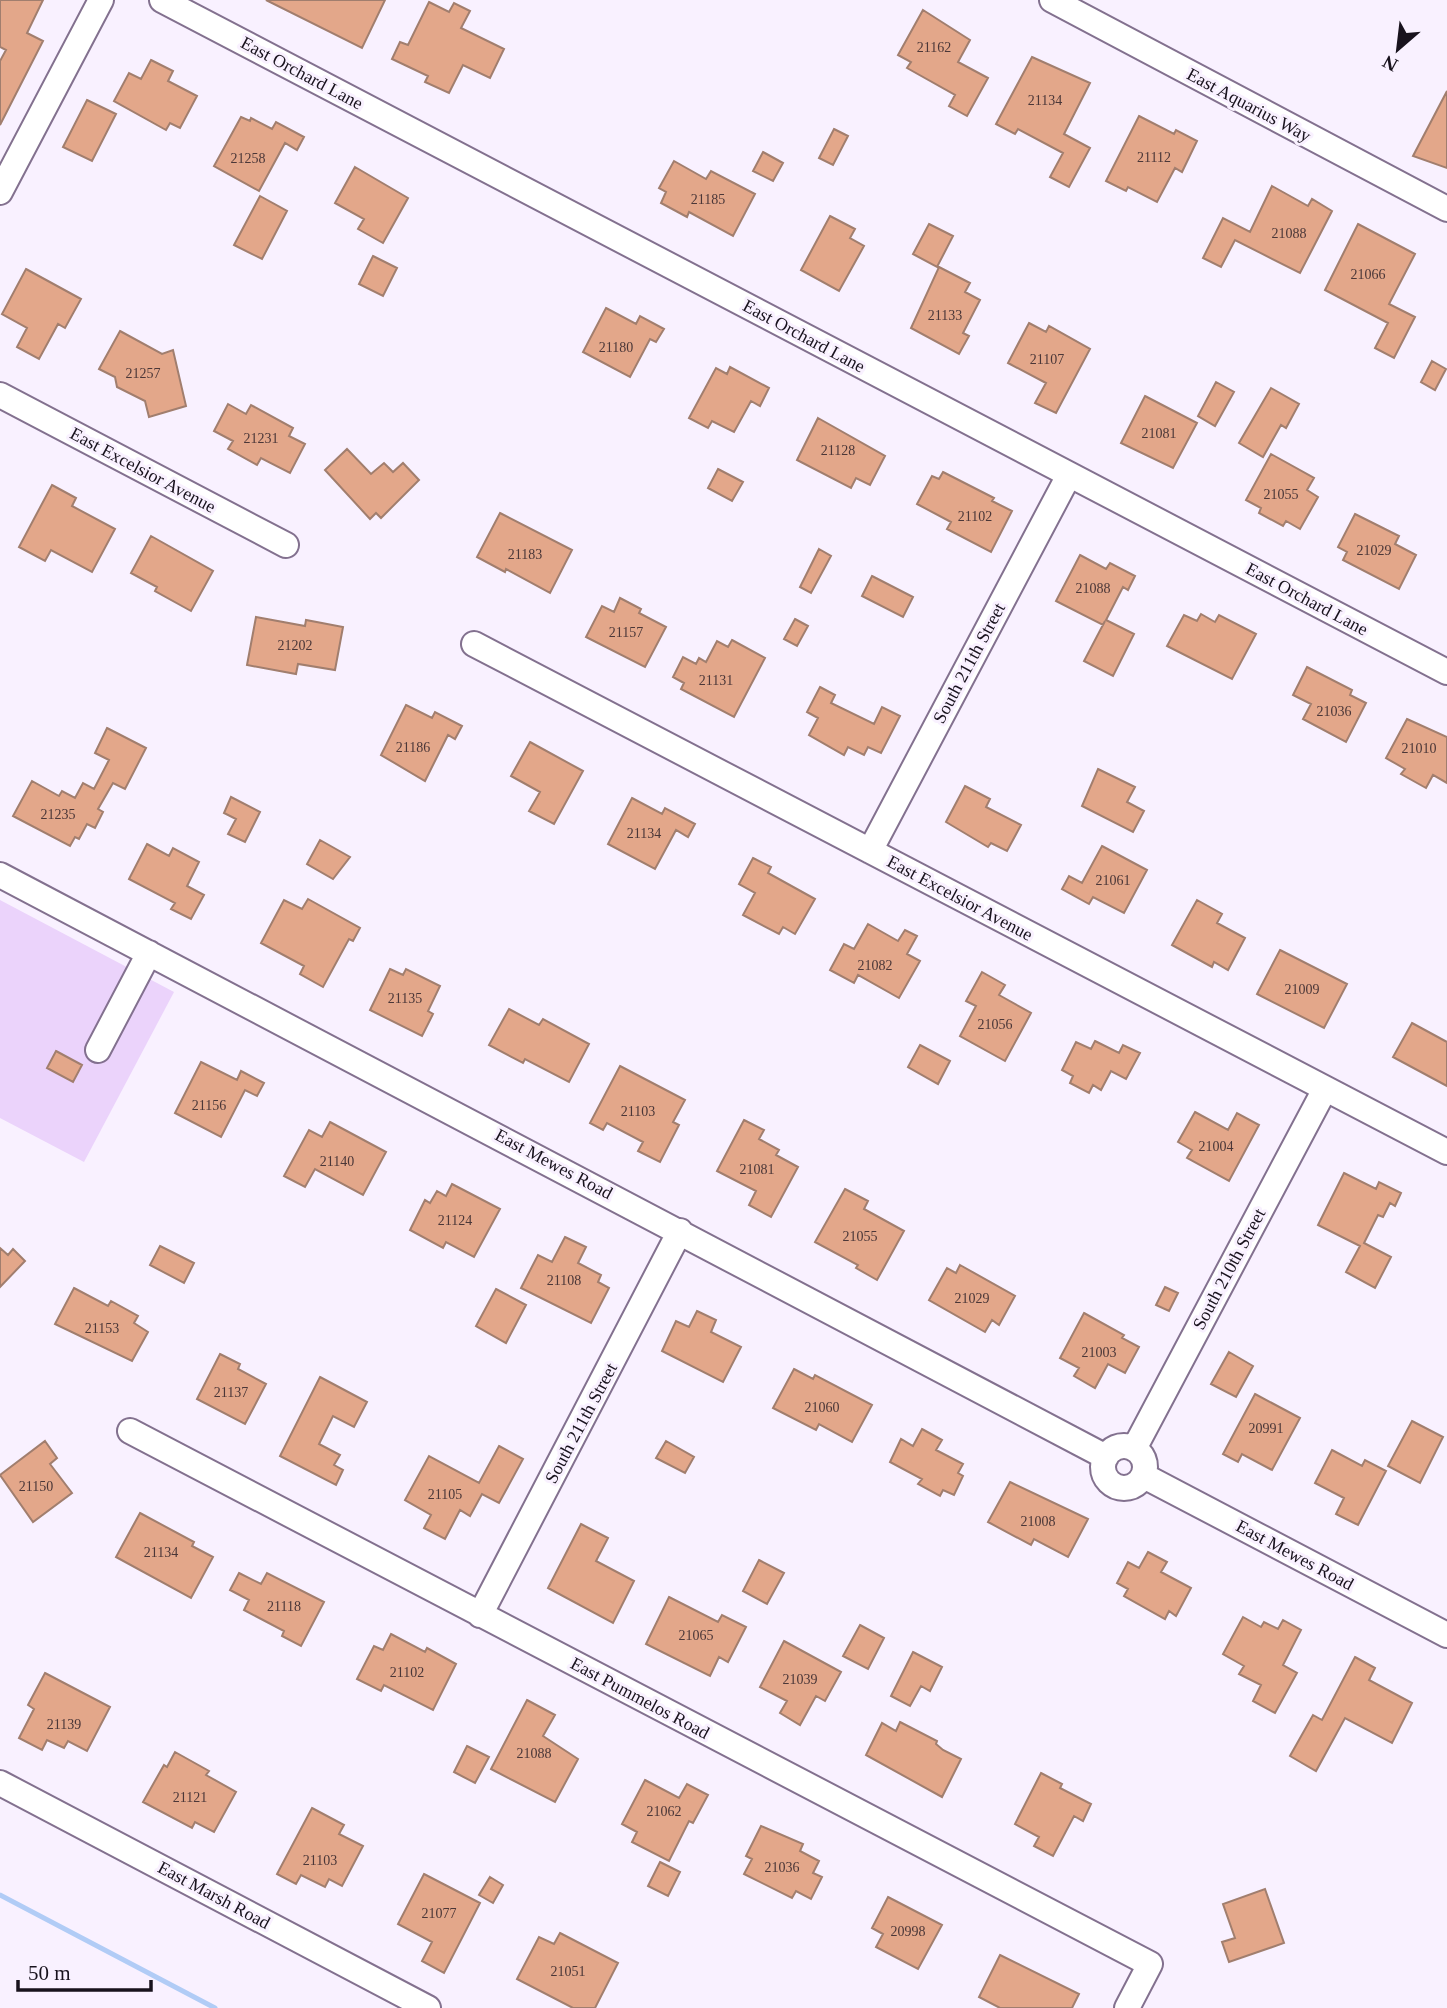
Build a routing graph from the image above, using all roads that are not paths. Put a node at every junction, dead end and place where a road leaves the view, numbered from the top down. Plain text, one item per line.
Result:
1 (101, 0) edge
2 (162, 0) edge
3 (1052, 0) edge
4 (0, 192) edge
5 (1447, 209) edge
6 (0, 396) edge
7 (1069, 475) junction
8 (286, 545) dead end
9 (474, 644) dead end
10 (1447, 672) edge
11 (870, 851) junction
12 (0, 875) edge
13 (149, 953) junction
14 (99, 1050) dead end
15 (1325, 1089) junction
16 (1447, 1152) edge
17 (680, 1231) junction
18 (130, 1431) dead end
19 (1134, 1449) junction
20 (1106, 1457) junction
21 (1144, 1476) junction
22 (481, 1615) junction
23 (1447, 1634) edge
24 (0, 1783) edge
25 (428, 2008) edge
26 (1127, 2008) edge

1 - 4 street
2 - 7 street, East Orchard Lane
3 - 5 street, East Aquarius Way
6 - 8 street, East Excelsior Avenue
7 - 10 street, East Orchard Lane
7 - 11 street, South 211th Street
9 - 11 street, East Excelsior Avenue
11 - 15 street, East Excelsior Avenue
12 - 13 street, East Mewes Road
13 - 14 street
13 - 17 street, East Mewes Road
15 - 16 street, East Excelsior Avenue
15 - 19 street, South 210th Street
17 - 20 street, East Mewes Road
17 - 22 street, South 211th Street
18 - 22 street, East Pummelos Road
19 - 20 street
19 - 21 street
20 - 21 street
21 - 23 street, East Mewes Road
22 - 26 street, East Pummelos Road
24 - 25 street, East Marsh Road

